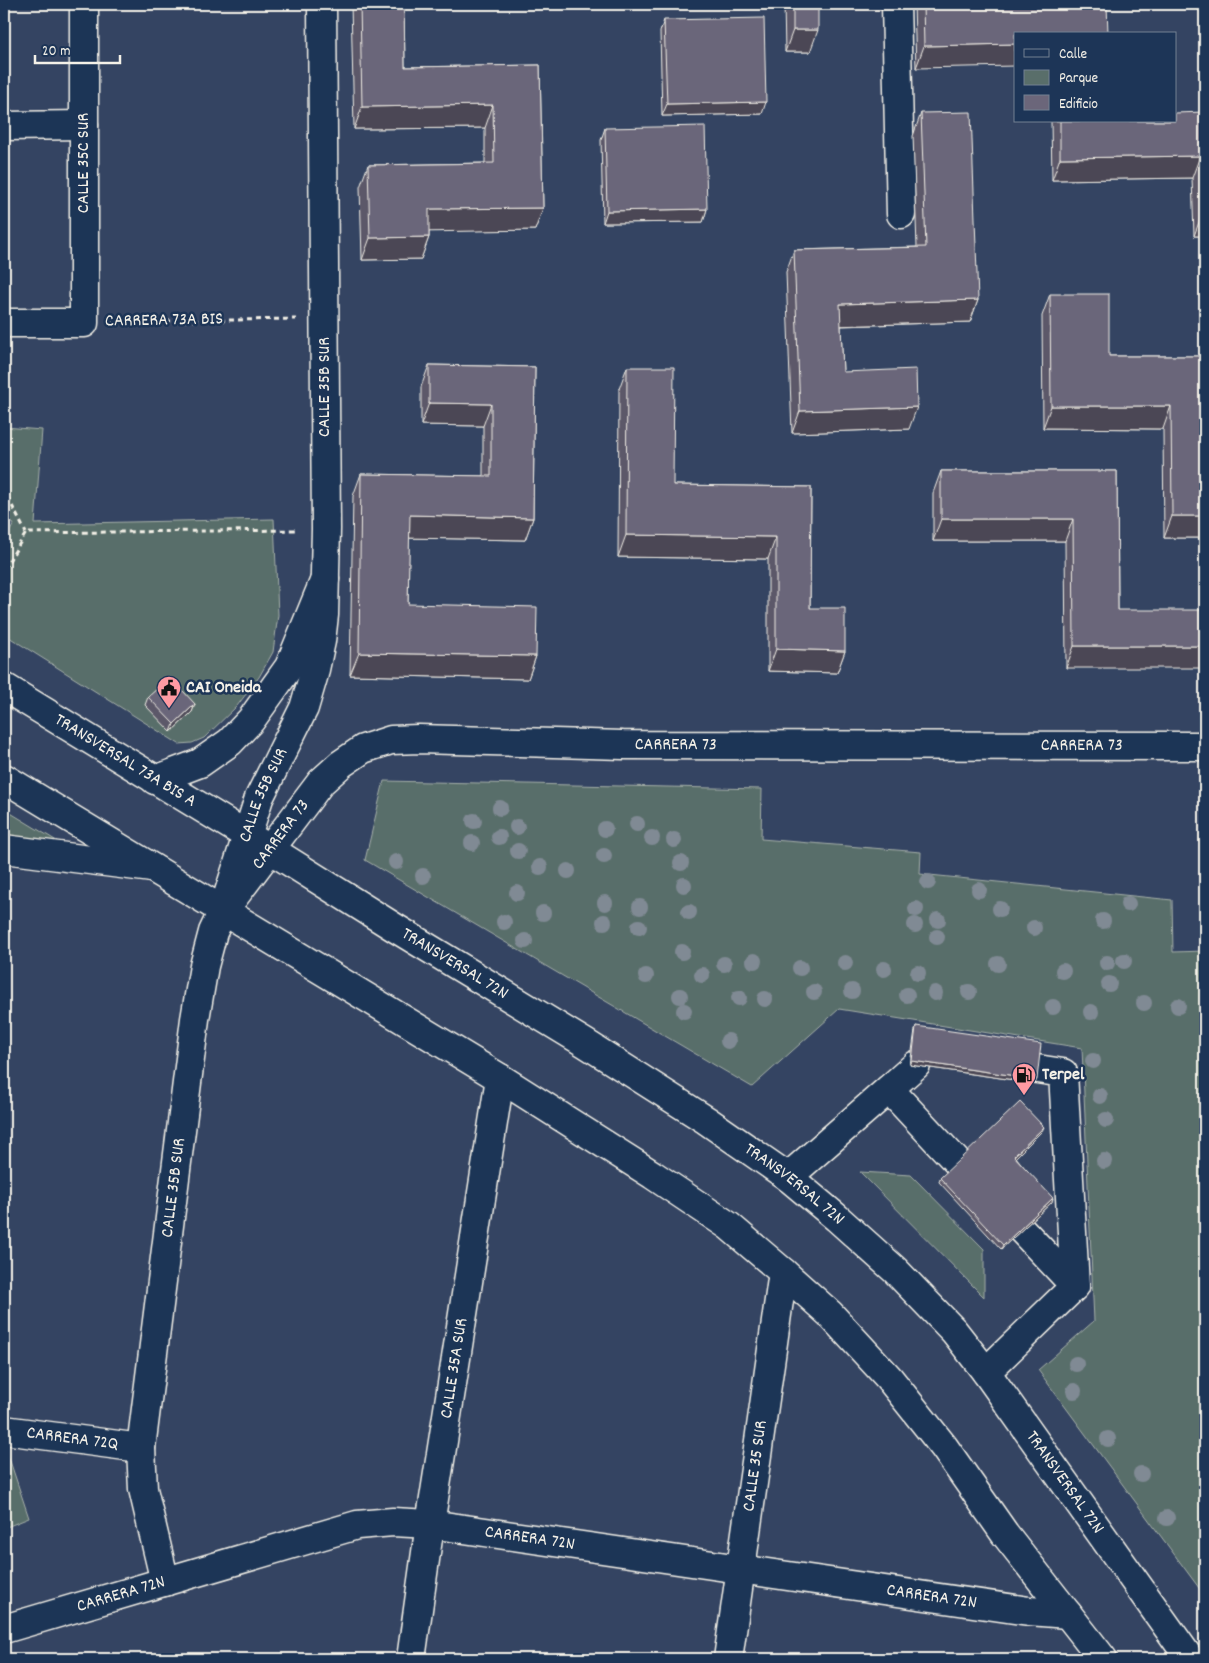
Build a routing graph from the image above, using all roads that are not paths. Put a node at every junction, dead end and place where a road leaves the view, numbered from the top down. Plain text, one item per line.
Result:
1 (84, 4) edge
2 (322, 4) edge
3 (896, 4) edge
4 (4, 126) edge
5 (84, 126) junction
6 (901, 214) dead end
7 (84, 322) joint
8 (4, 323) edge
9 (326, 579) junction
10 (4, 687) edge
11 (1205, 746) edge
12 (4, 778) edge
13 (155, 780) junction
14 (247, 836) junction
15 (4, 849) edge
16 (271, 850) junction
17 (152, 868) junction
18 (223, 910) junction
19 (916, 1066) edge
20 (1037, 1069) edge
21 (500, 1078) junction
22 (889, 1089) junction
23 (958, 1163) edge
24 (788, 1177) junction
25 (1022, 1230) edge
26 (783, 1272) junction
27 (1075, 1286) junction
28 (986, 1372) junction
29 (4, 1430) edge
30 (141, 1448) junction
31 (430, 1524) junction
32 (741, 1568) junction
33 (165, 1582) junction
34 (1068, 1614) junction
35 (4, 1629) edge
36 (1099, 1656) edge
37 (411, 1659) edge
38 (728, 1659) edge
39 (1190, 1659) edge

1 - 5 street, CALLE 35C SUR
2 - 9 street, CALLE 35B SUR
3 - 6 street
4 - 5 street
5 - 7 street, CALLE 35C SUR
7 - 8 street, CARRERA 73A BIS
9 - 13 street
9 - 14 street, CALLE 35B SUR
10 - 13 street, TRANSVERSAL 73A BIS A
11 - 16 street, CARRERA 73
12 - 17 street
13 - 14 street, TRANSVERSAL 73A BIS A
14 - 16 street, TRANSVERSAL 73A BIS A
14 - 18 street, CALLE 35B SUR
15 - 17 street
16 - 18 street, CARRERA 73
16 - 24 street, TRANSVERSAL 72N
17 - 18 street
18 - 21 street
18 - 30 street, CALLE 35B SUR
19 - 22 street
20 - 27 street
21 - 26 street
21 - 31 street, CALLE 35A SUR
22 - 23 street
22 - 24 street
24 - 28 street, TRANSVERSAL 72N
25 - 27 street
26 - 32 street, CALLE 35 SUR
26 - 34 street
27 - 28 street
28 - 39 street, TRANSVERSAL 72N
29 - 30 street, CARRERA 72Q
30 - 33 street, CALLE 35B SUR
31 - 32 street, CARRERA 72N
31 - 33 street, CARRERA 72N
31 - 37 street, CALLE 35A SUR
32 - 34 street, CARRERA 72N
32 - 38 street, CALLE 35 SUR
33 - 35 street, CARRERA 72N
34 - 36 street

